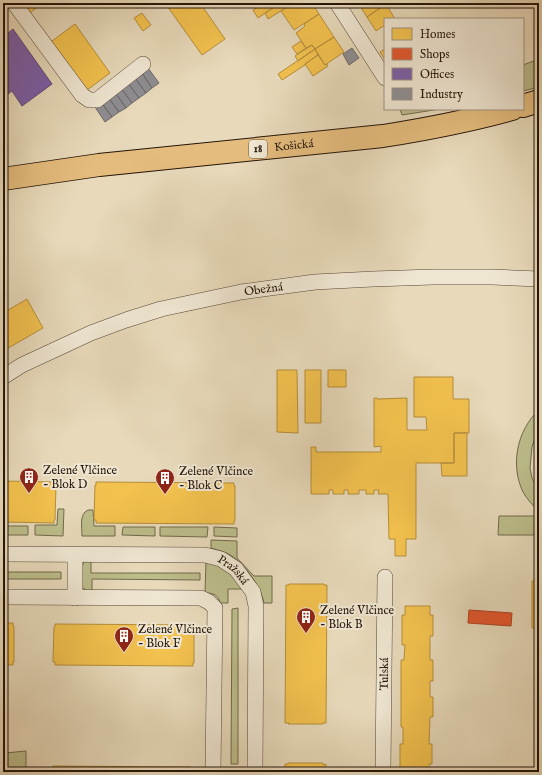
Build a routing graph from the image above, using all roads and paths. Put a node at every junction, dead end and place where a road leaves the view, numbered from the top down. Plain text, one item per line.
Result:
1 (14, 3) edge
2 (337, 3) edge
3 (143, 64) dead end
4 (384, 76) edge
5 (539, 101) edge
6 (524, 106) edge
7 (508, 110) edge
8 (3, 179) edge
9 (539, 279) edge
10 (3, 377) edge
11 (3, 554) edge
12 (75, 554) junction
13 (385, 577) dead end
14 (3, 597) edge
15 (74, 598) junction
16 (213, 772) edge
17 (255, 772) edge
18 (383, 772) edge

1 - 3 street
2 - 4 street
5 - 6 main road
7 - 8 main road, Košická / 18
9 - 10 street, Obežná
11 - 12 street, Pražská
12 - 15 street
12 - 17 street, Pražská
13 - 18 street, Tulská
14 - 15 street
15 - 16 street

